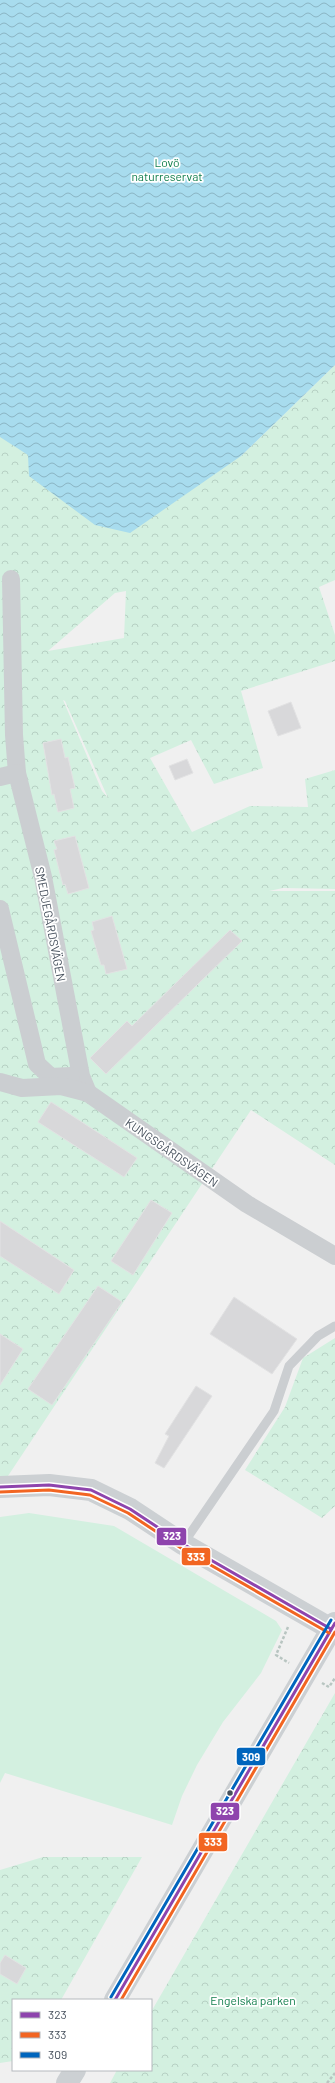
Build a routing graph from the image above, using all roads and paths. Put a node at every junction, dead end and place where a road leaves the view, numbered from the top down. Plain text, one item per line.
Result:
1 (11, 579) dead end
2 (8, 775) edge
3 (0, 909) edge
4 (81, 1076) junction
5 (0, 1082) edge
6 (88, 1093) junction
7 (335, 1256) edge
8 (335, 1326) edge
9 (0, 1487) edge
10 (183, 1544) junction
11 (297, 1610) junction
12 (333, 1626) edge
13 (276, 1655) dead end
14 (335, 1678) edge
15 (329, 1687) dead end
16 (116, 1999) edge
17 (74, 2071) edge
18 (335, 2073) edge
19 (67, 2083) edge
20 (327, 2083) edge

1 - 2 street, SMEDJEGÅRDSVÄGEN
2 - 4 street, SMEDJEGÅRDSVÄGEN
3 - 4 street
4 - 6 street, SMEDJEGÅRDSVÄGEN
5 - 6 street, KUNGSGÅRDSVÄGEN
6 - 7 street, KUNGSGÅRDSVÄGEN
8 - 10 lane
9 - 10 main road
10 - 11 main road
11 - 12 main road
11 - 13 path
12 - 16 main road
14 - 15 path
17 - 19 main road
18 - 20 path

